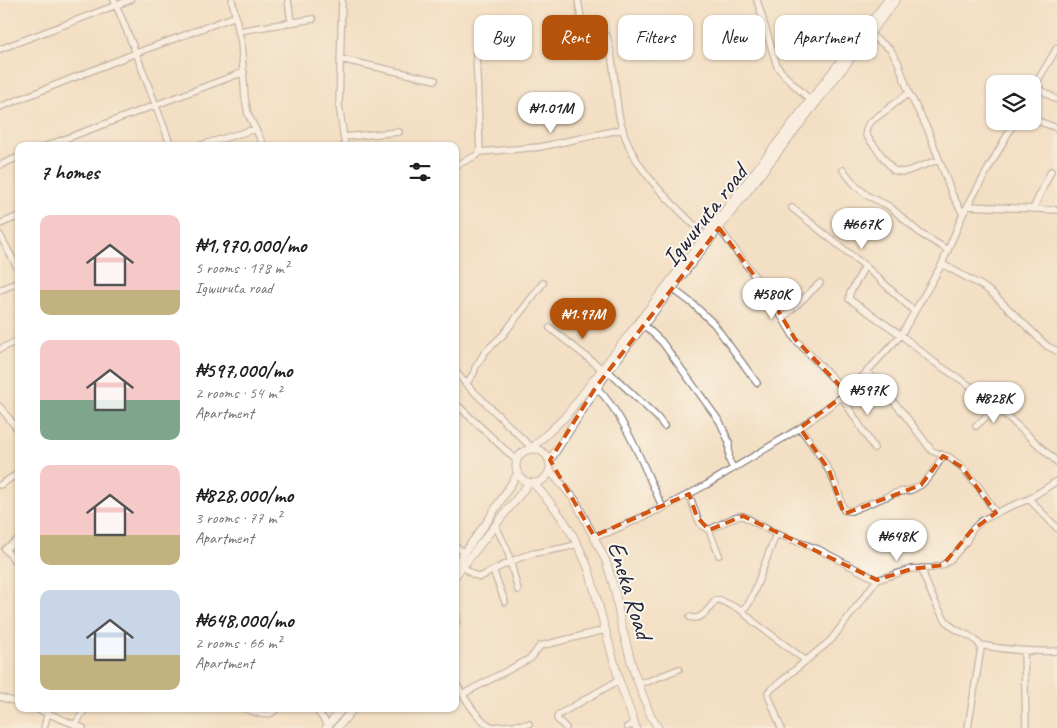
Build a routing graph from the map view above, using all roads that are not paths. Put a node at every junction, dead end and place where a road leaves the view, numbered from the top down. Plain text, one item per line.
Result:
1 (130, 0) edge
2 (232, 0) edge
3 (288, 0) edge
4 (342, 0) edge
5 (578, 0) edge
6 (757, 0) edge
7 (888, 0) edge
8 (896, 0) edge
9 (115, 3) edge
10 (236, 16) junction
11 (313, 20) dead end
12 (291, 22) junction
13 (877, 24) edge
14 (238, 30) junction
15 (877, 40) edge
16 (1057, 48) edge
17 (0, 49) edge
18 (136, 53) junction
19 (340, 60) junction
20 (476, 60) edge
21 (849, 60) edge
22 (244, 72) junction
23 (1041, 76) edge
24 (436, 80) dead end
25 (1041, 92) edge
26 (909, 93) junction
27 (1057, 100) edge
28 (811, 101) junction
29 (156, 105) junction
30 (0, 107) edge
31 (1041, 122) edge
32 (1057, 128) edge
33 (255, 129) junction
34 (623, 129) junction
35 (1010, 130) edge
36 (399, 132) dead end
37 (343, 137) junction
38 (57, 142) edge
39 (170, 142) edge
40 (211, 142) edge
41 (262, 142) edge
42 (344, 142) edge
43 (480, 152) junction
44 (15, 159) edge
45 (938, 160) junction
46 (459, 164) edge
47 (0, 165) edge
48 (843, 170) dead end
49 (1051, 171) dead end
50 (969, 206) junction
51 (792, 208) dead end
52 (1032, 209) junction
53 (1057, 210) edge
54 (964, 214) junction
55 (15, 218) edge
56 (0, 224) edge
57 (719, 228) junction
58 (0, 235) edge
59 (705, 236) junction
60 (948, 250) junction
61 (15, 262) edge
62 (942, 264) junction
63 (865, 266) junction
64 (543, 283) dead end
65 (820, 283) dead end
66 (15, 284) edge
67 (673, 289) junction
68 (0, 290) edge
69 (914, 312) junction
70 (783, 318) junction
71 (644, 325) junction
72 (550, 328) dead end
73 (901, 335) junction
74 (15, 342) edge
75 (0, 349) edge
76 (1057, 351) edge
77 (605, 370) junction
78 (867, 371) junction
79 (459, 376) edge
80 (756, 383) dead end
81 (466, 384) junction
82 (596, 387) junction
83 (845, 395) junction
84 (997, 407) junction
85 (0, 408) edge
86 (459, 408) edge
87 (2, 415) edge
88 (664, 426) dead end
89 (976, 426) dead end
90 (15, 427) edge
91 (800, 428) junction
92 (532, 448) junction
93 (874, 448) dead end
94 (943, 456) junction
95 (516, 460) junction
96 (550, 460) junction
97 (1057, 462) edge
98 (733, 468) junction
99 (550, 471) junction
100 (518, 472) junction
101 (15, 476) edge
102 (1057, 481) edge
103 (531, 483) junction
104 (0, 485) edge
105 (689, 494) junction
106 (1029, 500) junction
107 (663, 508) junction
108 (996, 513) junction
109 (495, 525) junction
110 (1057, 528) edge
111 (709, 530) junction
112 (776, 534) junction
113 (594, 536) junction
114 (15, 542) edge
115 (577, 544) junction
116 (459, 549) edge
117 (465, 553) junction
118 (719, 555) dead end
119 (459, 560) edge
120 (15, 561) edge
121 (511, 562) junction
122 (463, 566) junction
123 (922, 568) junction
124 (493, 570) junction
125 (459, 571) edge
126 (877, 580) junction
127 (518, 590) dead end
128 (505, 602) dead end
129 (741, 610) junction
130 (690, 616) dead end
131 (605, 630) junction
132 (980, 645) junction
133 (1024, 651) junction
134 (1057, 651) edge
135 (805, 660) junction
136 (679, 669) dead end
137 (619, 680) junction
138 (638, 683) junction
139 (459, 688) edge
140 (463, 694) junction
141 (0, 697) edge
142 (15, 702) edge
143 (53, 712) edge
144 (83, 712) edge
145 (255, 712) edge
146 (273, 712) edge
147 (318, 712) edge
148 (340, 712) edge
149 (350, 712) edge
150 (529, 724) dead end
151 (75, 725) junction
152 (635, 726) edge
153 (327, 727) edge
154 (499, 727) edge
155 (627, 727) edge
156 (44, 728) edge
157 (82, 728) edge
158 (337, 728) edge
159 (566, 728) edge
160 (658, 728) edge
161 (781, 728) edge
162 (968, 728) edge
163 (1026, 728) edge

1 - 9 street
2 - 10 street
3 - 12 street
4 - 19 street
5 - 34 street
6 - 28 street
7 - 28 main road, Igwuruta road
8 - 13 main road, Igwuruta road
9 - 17 street
9 - 18 street
10 - 14 street
10 - 18 street
11 - 12 street
12 - 14 street
14 - 22 street
15 - 26 street
16 - 23 street
18 - 29 street
18 - 30 street
19 - 24 street
19 - 37 street
20 - 43 street
21 - 57 main road, Igwuruta road
22 - 29 street
22 - 33 street
25 - 27 street
26 - 45 street
26 - 45 street
28 - 59 main road, Igwuruta road
29 - 38 street
29 - 39 street
31 - 32 street
33 - 40 street
33 - 41 street
34 - 43 street
34 - 59 street
35 - 50 street
36 - 37 street
37 - 42 street
43 - 46 street
44 - 47 street
45 - 54 street
48 - 60 street
49 - 52 street
50 - 52 street
50 - 54 street
51 - 63 street
52 - 53 street
54 - 60 street
55 - 56 street
57 - 67 main road, Igwuruta road
57 - 70 street
58 - 61 street
59 - 77 main road, Igwuruta road
60 - 62 street
62 - 69 street
62 - 76 street
63 - 69 street
63 - 73 street
64 - 81 street
65 - 70 street
66 - 68 street
67 - 71 main road, Igwuruta road
67 - 80 street
69 - 73 street
70 - 83 street
71 - 77 main road, Igwuruta road
71 - 98 street
72 - 77 street
73 - 78 street
73 - 84 street
74 - 75 street
77 - 82 main road, Igwuruta road
77 - 88 street
77 - 92 main road, Igwuruta road
78 - 83 street
78 - 94 street
79 - 81 street
81 - 92 street
82 - 96 main road, Igwuruta road
82 - 107 street
83 - 91 street
83 - 93 street
84 - 89 street
84 - 97 street
85 - 87 street
86 - 95 street
87 - 90 street
91 - 94 street
91 - 98 street
92 - 95 main road
92 - 96 main road
94 - 108 street
95 - 100 main road
96 - 99 main road
98 - 105 street
99 - 103 main road
99 - 113 main road, Eneka Road
100 - 103 main road
100 - 117 main road
101 - 104 street
102 - 106 street
103 - 109 main road
103 - 115 main road, Eneka Road
105 - 107 street
105 - 111 street
106 - 108 street
106 - 110 street
107 - 113 street
108 - 123 street
109 - 121 street
109 - 122 main road
111 - 112 street
111 - 118 street
112 - 126 street
112 - 129 street
113 - 138 main road, Eneka Road
114 - 120 street
115 - 121 street
115 - 131 main road, Eneka Road
116 - 117 street
117 - 119 main road
121 - 124 street
121 - 127 street
122 - 124 street
122 - 125 main road
123 - 126 street
123 - 132 street
124 - 128 street
126 - 135 street
129 - 130 street
129 - 135 street
131 - 137 main road, Eneka Road
131 - 140 street
132 - 133 street
132 - 162 street
133 - 134 street
133 - 163 street
135 - 161 street
136 - 138 street
137 - 152 main road, Eneka Road
137 - 159 street
138 - 160 main road, Eneka Road
139 - 140 street
140 - 154 street
141 - 142 street
143 - 151 street
143 - 156 street
144 - 151 street
145 - 146 street
147 - 153 street
148 - 153 main road
149 - 158 main road
150 - 154 street
151 - 157 street
152 - 155 street

